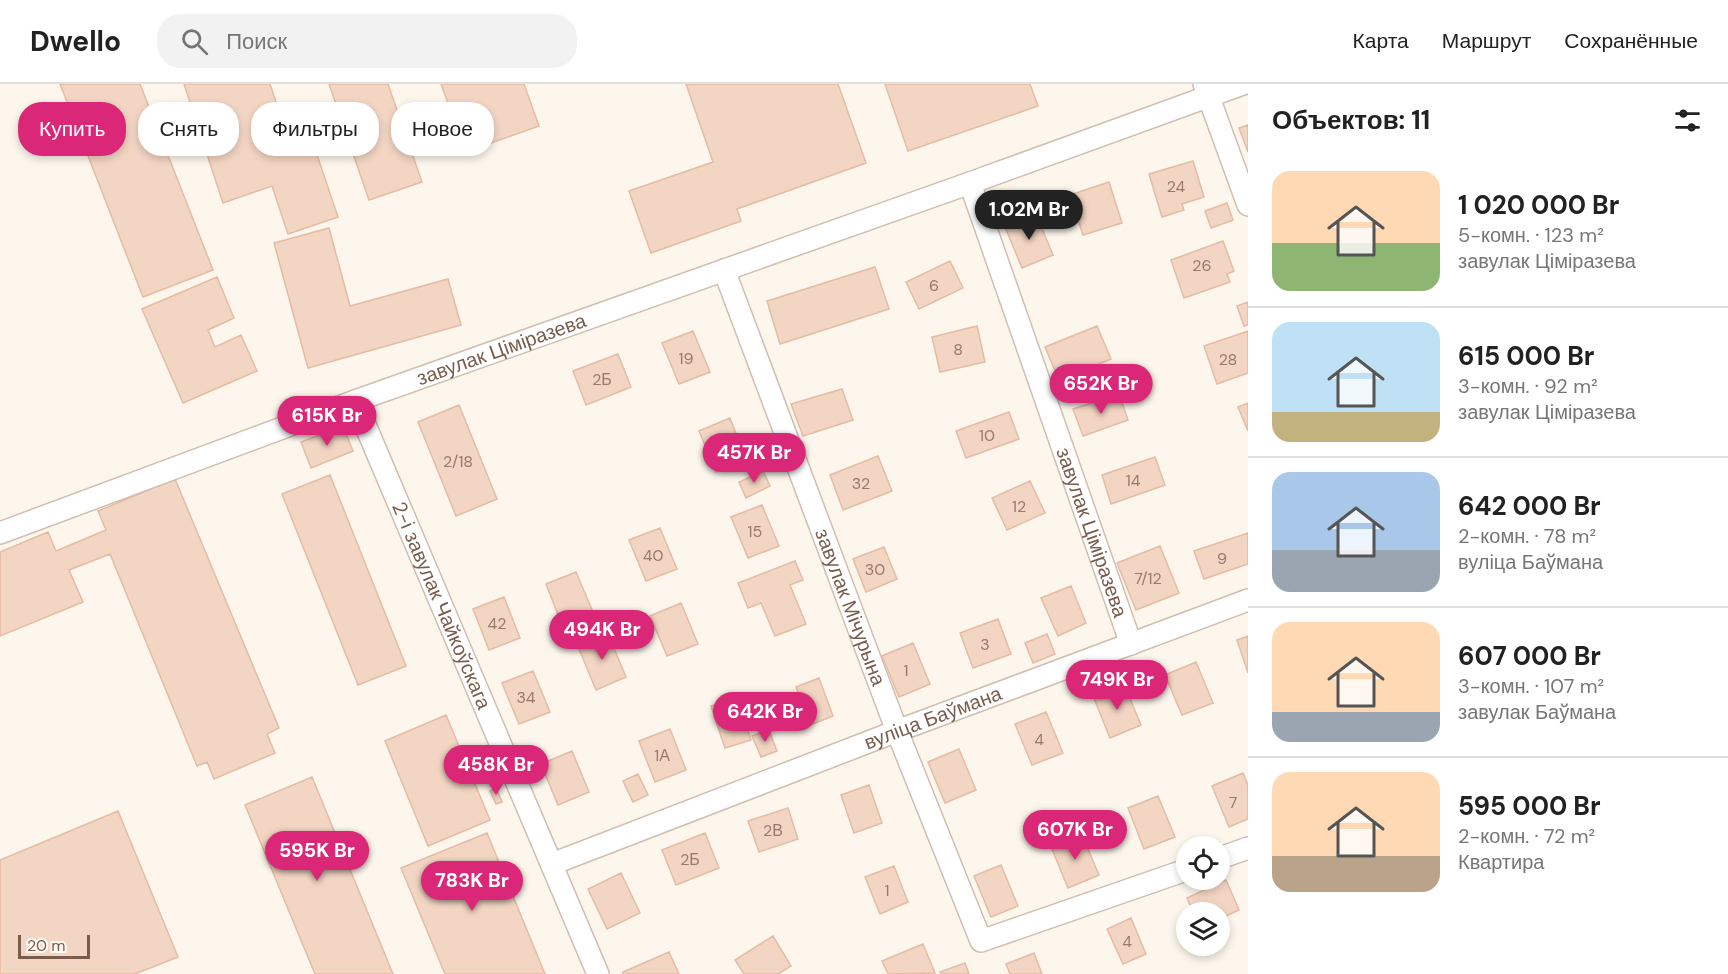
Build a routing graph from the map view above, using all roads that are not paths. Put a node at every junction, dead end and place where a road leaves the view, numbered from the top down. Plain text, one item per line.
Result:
1 (1243, 84) edge
2 (1207, 90) edge
3 (970, 183) junction
4 (1248, 205) edge
5 (724, 270) junction
6 (355, 401) junction
7 (0, 533) edge
8 (1248, 600) edge
9 (1131, 644) junction
10 (897, 731) junction
11 (1248, 848) edge
12 (1230, 854) edge
13 (552, 864) junction
14 (1176, 873) edge
15 (598, 974) edge

1 - 2 street, завулак Ціміразева
2 - 3 street, завулак Ціміразева
2 - 4 street
3 - 5 street, завулак Ціміразева
3 - 9 street, завулак Ціміразева
5 - 6 street, завулак Ціміразева
5 - 10 street, завулак Мічурына
6 - 7 street, завулак Ціміразева
6 - 13 street, 2-і завулак Чайкоўскага
8 - 9 street, вуліца Баўмана
9 - 10 street, вуліца Баўмана
10 - 13 street, вуліца Баўмана
10 - 14 street, завулак Мічурына
11 - 12 street
13 - 15 street, 2-і завулак Чайкоўскага

